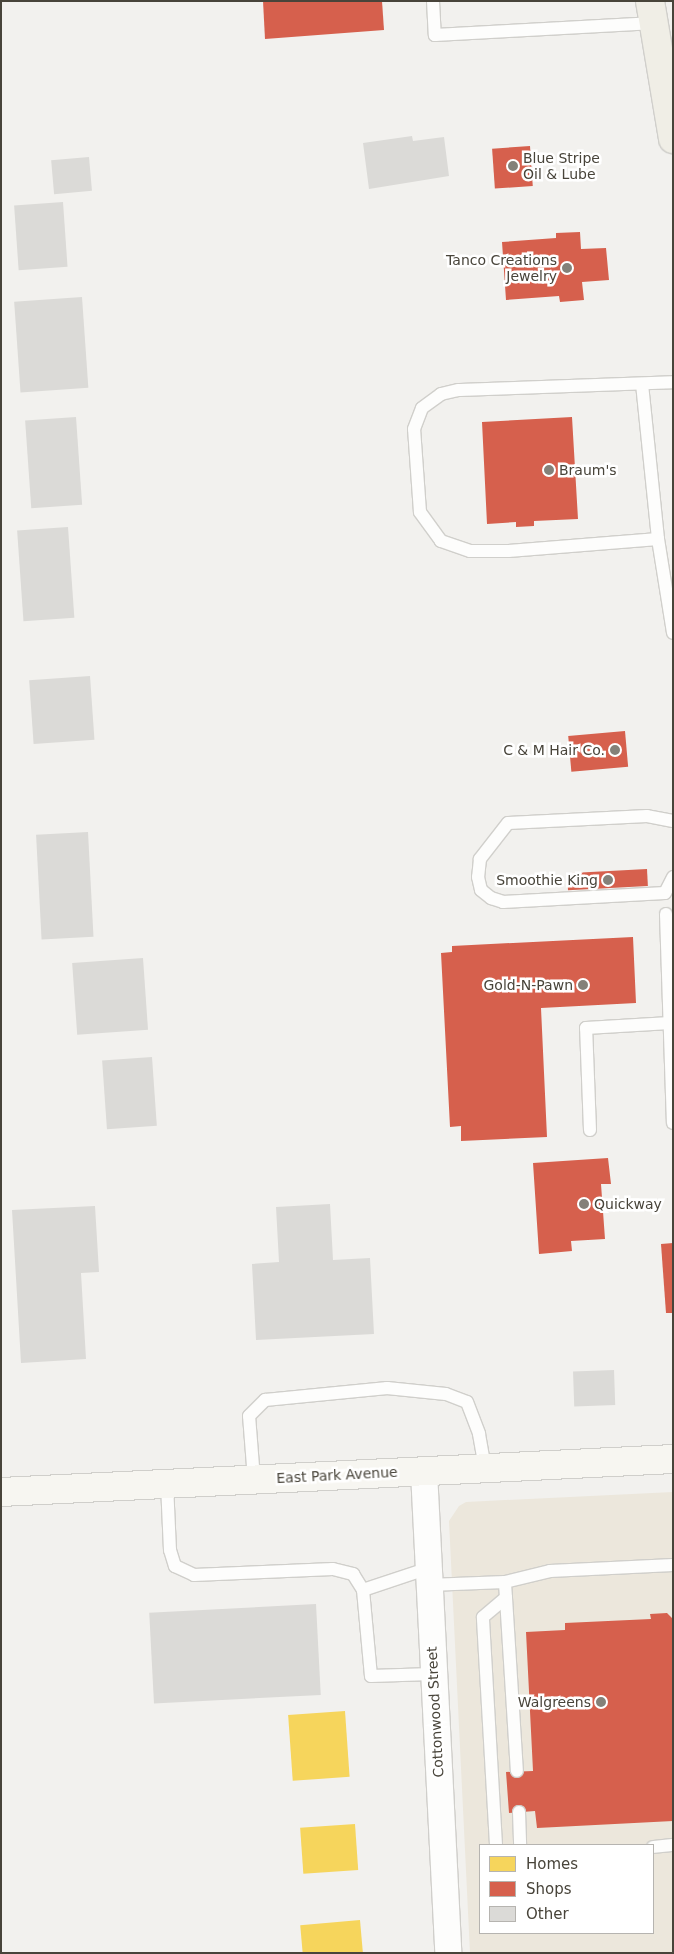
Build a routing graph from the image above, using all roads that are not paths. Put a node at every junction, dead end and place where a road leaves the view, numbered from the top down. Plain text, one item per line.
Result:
1 (432, 1) edge
2 (652, 12) edge
3 (673, 139) edge
4 (673, 382) edge
5 (642, 384) junction
6 (658, 539) junction
7 (671, 618) edge
8 (673, 632) edge
9 (673, 822) edge
10 (673, 877) edge
11 (666, 914) dead end
12 (672, 1007) edge
13 (670, 1023) junction
14 (673, 1123) edge
15 (590, 1130) dead end
16 (673, 1459) edge
17 (485, 1468) junction
18 (424, 1472) junction
19 (254, 1479) junction
20 (167, 1484) junction
21 (1, 1492) edge
22 (673, 1565) edge
23 (429, 1576) junction
24 (505, 1582) junction
25 (363, 1590) junction
26 (506, 1598) junction
27 (432, 1674) junction
28 (516, 1771) dead end
29 (518, 1812) dead end
30 (496, 1844) edge
31 (520, 1844) edge
32 (654, 1846) edge
33 (673, 1846) edge
34 (448, 1953) edge

1 - 2 lane
2 - 3 main road
4 - 5 lane
5 - 6 lane
5 - 6 lane
6 - 7 lane
7 - 8 lane
9 - 10 lane
11 - 12 lane
12 - 13 lane
13 - 14 lane
13 - 15 lane
16 - 17 street, East Park Avenue
17 - 18 street, East Park Avenue
17 - 19 lane
18 - 19 street, East Park Avenue
18 - 23 street, Cottonwood Street
19 - 20 street, East Park Avenue
20 - 21 street, East Park Avenue
20 - 25 lane
22 - 24 lane
23 - 24 lane
23 - 25 lane
23 - 27 street, Cottonwood Street
24 - 26 lane
25 - 27 lane
26 - 28 lane
26 - 30 lane
27 - 34 street, Cottonwood Street
29 - 31 lane
32 - 33 lane

